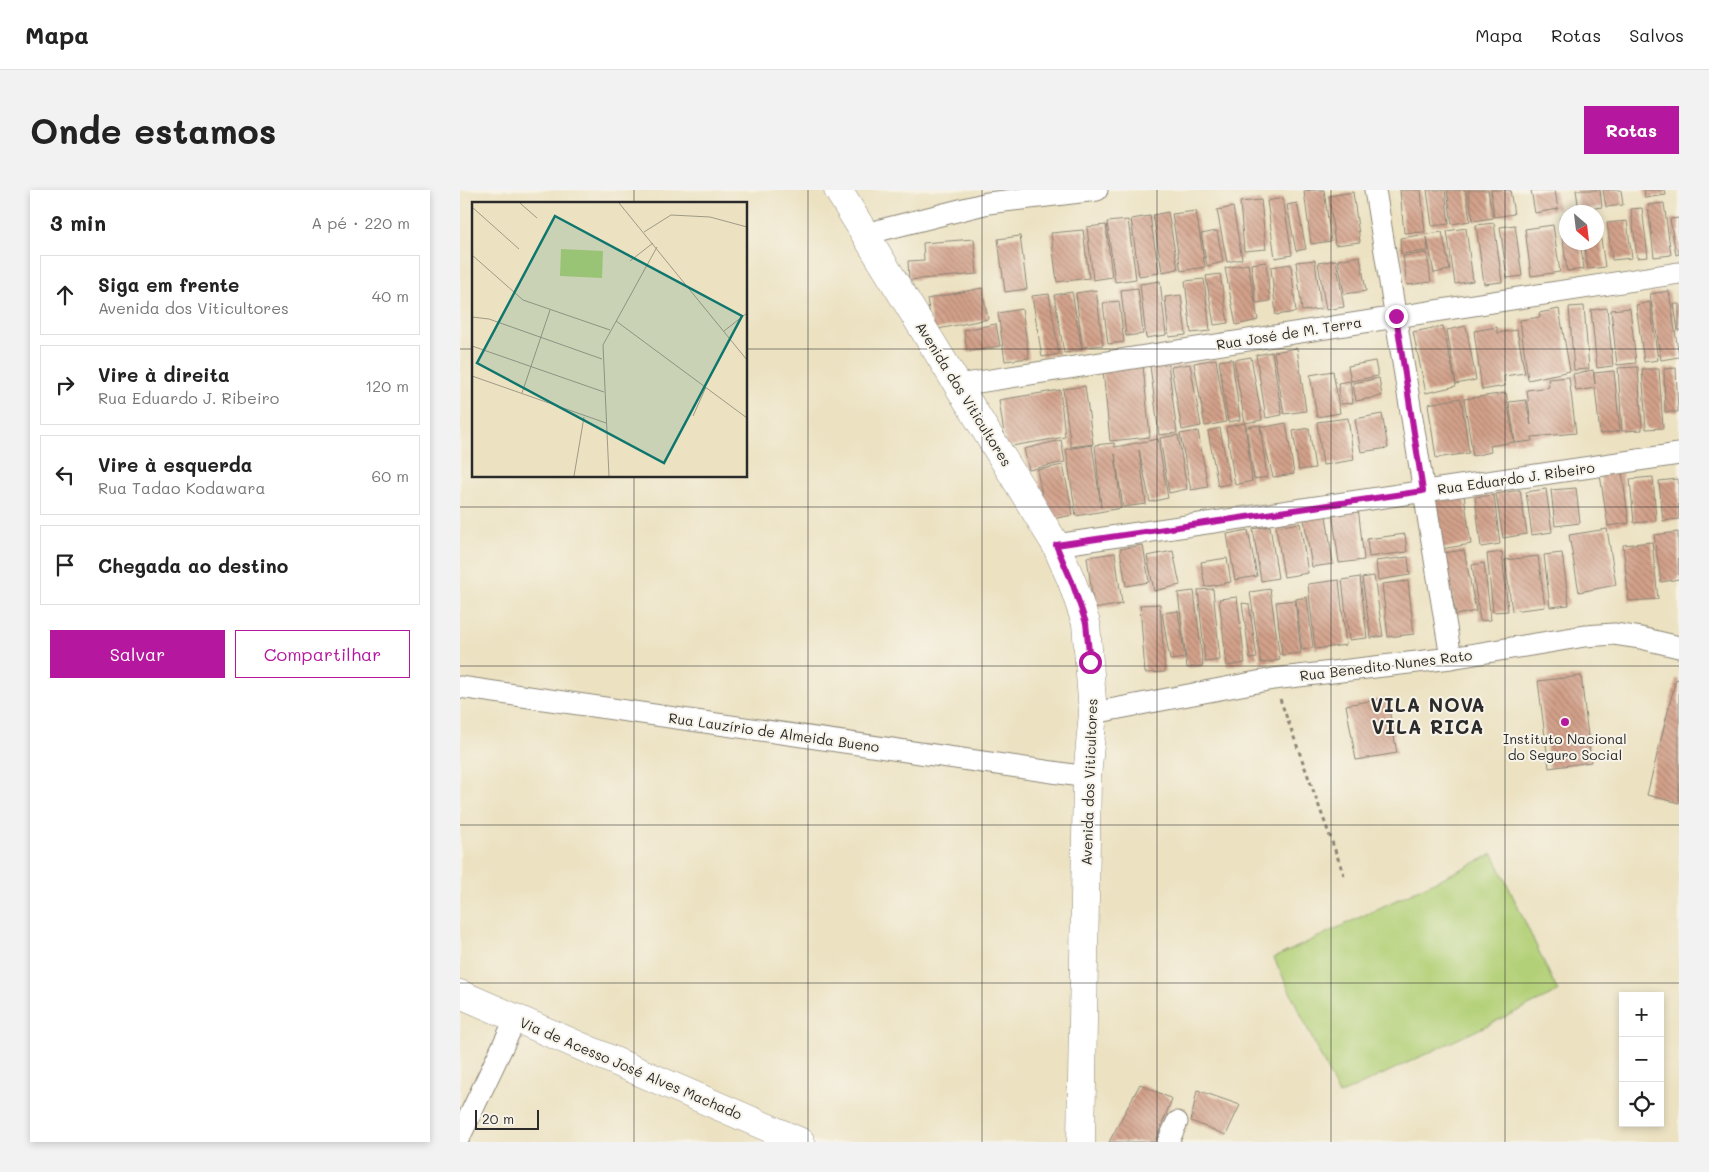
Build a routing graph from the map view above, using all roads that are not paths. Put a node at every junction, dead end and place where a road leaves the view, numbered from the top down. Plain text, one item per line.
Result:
1 (838, 190) edge
2 (1097, 190) edge
3 (1375, 190) edge
4 (986, 197) edge
5 (865, 234) junction
6 (1679, 273) edge
7 (1396, 316) junction
8 (959, 385) junction
9 (1679, 454) edge
10 (1423, 491) junction
11 (1056, 545) junction
12 (1679, 647) edge
13 (1451, 658) junction
14 (460, 687) edge
15 (1093, 713) junction
16 (1087, 777) junction
17 (460, 994) edge
18 (516, 1018) junction
19 (468, 1099) edge
20 (1177, 1122) dead end
21 (460, 1136) edge
22 (802, 1142) edge
23 (1081, 1142) edge
24 (1168, 1142) edge

1 - 5 main road, Avenida dos Viticultores
2 - 4 street
3 - 7 street
4 - 5 street
5 - 8 main road, Avenida dos Viticultores
6 - 7 street, Rua José de M. Terra
7 - 8 street, Rua José de M. Terra
7 - 10 street
8 - 11 main road, Avenida dos Viticultores
9 - 10 street, Rua Eduardo J. Ribeiro
10 - 11 street, Rua Eduardo J. Ribeiro
10 - 13 street
11 - 15 main road, Avenida dos Viticultores
12 - 13 street, Rua Benedito Nunes Rato
13 - 15 street, Rua Benedito Nunes Rato
14 - 16 street, Rua Lauzírio de Almeida Bueno
15 - 16 main road, Avenida dos Viticultores
16 - 23 main road, Avenida dos Viticultores
17 - 18 main road, Via de Acesso José Alves Machado
18 - 19 street
18 - 22 main road, Via de Acesso José Alves Machado
19 - 21 street
20 - 24 street

